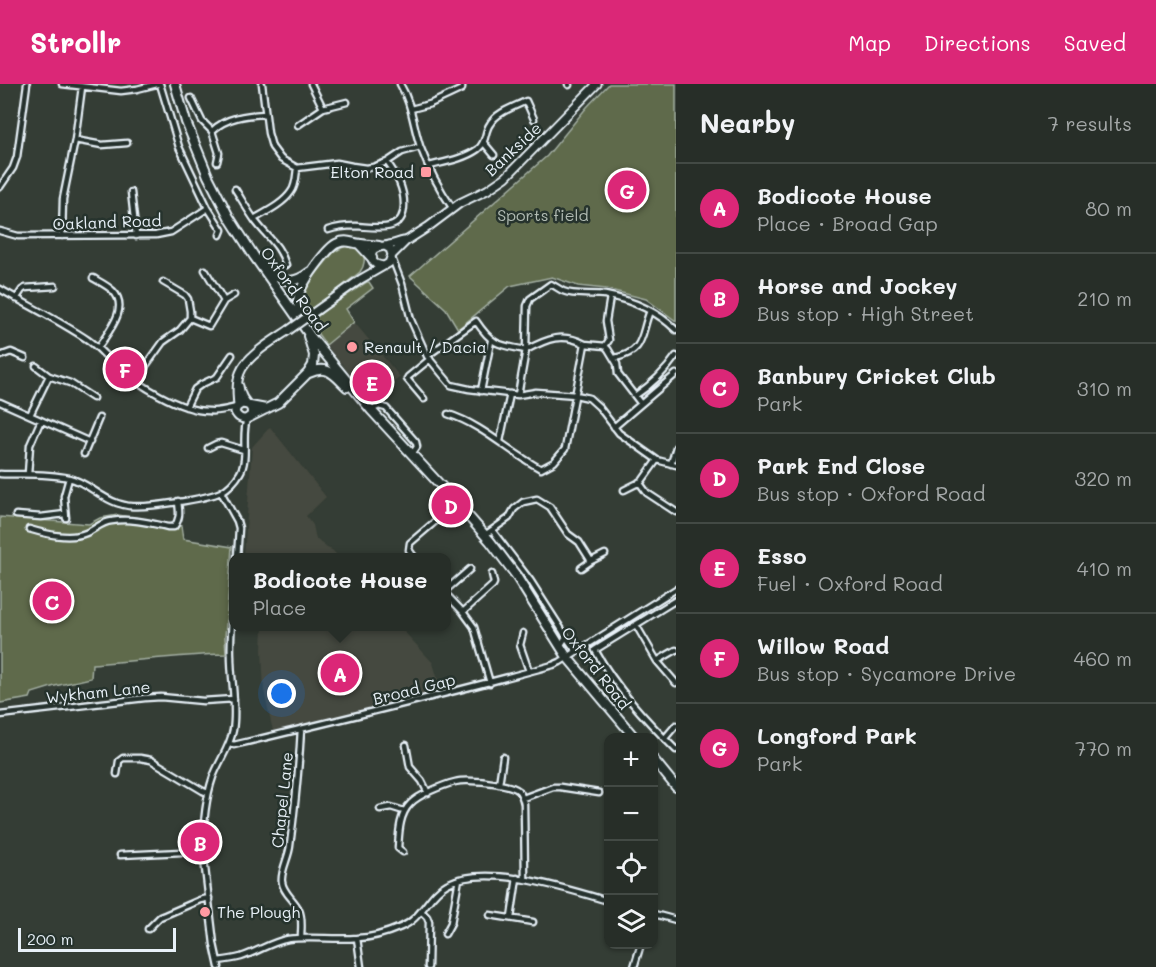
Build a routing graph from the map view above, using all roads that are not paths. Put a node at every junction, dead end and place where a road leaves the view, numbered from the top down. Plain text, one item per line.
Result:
1 (27, 84) edge
2 (62, 84) edge
3 (159, 84) edge
4 (175, 84) edge
5 (264, 84) edge
6 (311, 84) edge
7 (400, 84) edge
8 (462, 84) edge
9 (597, 84) edge
10 (82, 87) junction
11 (191, 98) dead end
12 (347, 102) dead end
13 (323, 108) junction
14 (411, 109) junction
15 (265, 114) junction
16 (534, 118) dead end
17 (298, 125) dead end
18 (212, 131) junction
19 (75, 140) junction
20 (484, 142) junction
21 (127, 144) dead end
22 (420, 147) junction
23 (494, 155) dead end
24 (217, 162) dead end
25 (387, 162) junction
26 (429, 166) junction
27 (297, 168) junction
28 (0, 188) edge
29 (235, 189) dead end
30 (131, 192) dead end
31 (208, 208) junction
32 (453, 209) junction
33 (254, 219) junction
34 (328, 230) dead end
35 (0, 231) edge
36 (220, 235) dead end
37 (62, 236) junction
38 (136, 236) junction
39 (406, 240) junction
40 (359, 244) junction
41 (382, 246) junction
42 (254, 256) junction
43 (392, 257) junction
44 (372, 259) junction
45 (286, 265) dead end
46 (384, 266) junction
47 (313, 269) junction
48 (206, 270) dead end
49 (398, 276) junction
50 (93, 278) dead end
51 (361, 279) junction
52 (99, 281) junction
53 (163, 282) dead end
54 (55, 286) dead end
55 (95, 288) dead end
56 (0, 289) edge
57 (234, 295) dead end
58 (610, 297) junction
59 (16, 298) junction
60 (224, 302) junction
61 (650, 311) junction
62 (190, 318) junction
63 (302, 324) junction
64 (209, 326) junction
65 (216, 330) dead end
66 (676, 330) edge
67 (311, 337) junction
68 (491, 341) junction
69 (585, 344) junction
70 (605, 346) junction
71 (98, 348) junction
72 (526, 350) junction
73 (232, 355) dead end
74 (0, 356) edge
75 (676, 356) edge
76 (25, 358) dead end
77 (428, 358) junction
78 (615, 358) junction
79 (36, 366) dead end
80 (308, 373) junction
81 (676, 374) edge
82 (49, 376) junction
83 (135, 381) junction
84 (238, 384) junction
85 (481, 391) junction
86 (510, 394) junction
87 (518, 395) junction
88 (576, 395) junction
89 (635, 396) junction
90 (93, 399) dead end
91 (362, 399) junction
92 (424, 399) dead end
93 (0, 402) edge
94 (641, 404) junction
95 (249, 405) junction
96 (237, 406) junction
97 (186, 407) junction
98 (267, 409) junction
99 (371, 410) junction
100 (218, 411) junction
101 (448, 414) dead end
102 (30, 415) junction
103 (238, 417) junction
104 (99, 418) dead end
105 (248, 418) junction
106 (41, 420) junction
107 (614, 427) junction
108 (244, 434) junction
109 (500, 441) junction
110 (90, 442) junction
111 (676, 447) edge
112 (208, 448) dead end
113 (244, 450) junction
114 (84, 454) dead end
115 (412, 454) junction
116 (657, 460) junction
117 (674, 465) edge
118 (0, 474) edge
119 (28, 474) junction
120 (69, 478) junction
121 (639, 482) junction
122 (624, 490) dead end
123 (221, 492) junction
124 (178, 501) junction
125 (676, 512) edge
126 (16, 515) dead end
127 (445, 516) dead end
128 (30, 530) dead end
129 (492, 530) junction
130 (485, 536) junction
131 (237, 553) edge
132 (411, 553) edge
133 (604, 554) dead end
134 (591, 561) junction
135 (581, 568) dead end
136 (470, 569) dead end
137 (492, 574) dead end
138 (451, 588) edge
139 (676, 589) edge
140 (451, 597) edge
141 (676, 600) edge
142 (463, 612) junction
143 (636, 626) junction
144 (232, 631) edge
145 (523, 633) dead end
146 (566, 637) junction
147 (560, 646) junction
148 (676, 650) edge
149 (576, 651) junction
150 (567, 657) junction
151 (657, 661) junction
152 (529, 671) junction
153 (490, 682) junction
154 (676, 683) edge
155 (234, 699) junction
156 (0, 715) edge
157 (676, 725) edge
158 (302, 729) junction
159 (631, 733) edge
160 (664, 738) junction
161 (230, 744) junction
162 (406, 745) dead end
163 (676, 750) edge
164 (407, 752) junction
165 (400, 753) dead end
166 (503, 757) dead end
167 (658, 765) edge
168 (117, 774) dead end
169 (499, 784) junction
170 (676, 787) edge
171 (208, 793) junction
172 (428, 793) junction
173 (599, 793) dead end
174 (523, 798) junction
175 (380, 809) dead end
176 (404, 811) junction
177 (203, 850) junction
178 (391, 850) dead end
179 (120, 855) dead end
180 (517, 878) junction
181 (459, 879) junction
182 (525, 880) junction
183 (209, 898) junction
184 (604, 900) edge
185 (421, 911) junction
186 (490, 915) dead end
187 (658, 915) edge
188 (511, 918) junction
189 (676, 920) edge
190 (533, 922) dead end
191 (148, 929) dead end
192 (445, 934) dead end
193 (301, 938) junction
194 (357, 938) junction
195 (640, 949) edge
196 (218, 961) junction
197 (219, 967) edge
198 (361, 967) edge
199 (428, 967) edge
200 (634, 967) edge

1 - 28 street
2 - 10 street
3 - 10 street
3 - 31 street
4 - 42 main road, Oxford Road
5 - 15 street
6 - 13 street
7 - 14 street
8 - 14 street
9 - 32 street, Bankside
10 - 19 street
11 - 18 street
12 - 13 street
13 - 17 street
14 - 22 street
15 - 18 street
15 - 27 street
16 - 20 street
18 - 24 street
19 - 21 street
19 - 37 street
20 - 23 street
20 - 26 street
22 - 25 street
22 - 26 street
25 - 27 street
25 - 34 street
26 - 32 street
27 - 33 street
29 - 33 street
30 - 38 street
31 - 36 street
31 - 38 street, Oakland Road
32 - 39 street, Bankside
33 - 45 street
35 - 37 street, Oakland Road
37 - 38 street, Oakland Road
39 - 41 street, Bankside
39 - 43 street, Bankside
40 - 41 main road
40 - 44 main road
40 - 47 main road
41 - 43 street
41 - 44 street
42 - 47 main road
42 - 63 main road, Oxford Road
43 - 46 street
43 - 49 street
44 - 46 street
44 - 51 street
46 - 49 street
46 - 51 street
47 - 67 main road
48 - 60 street
49 - 77 street
50 - 52 street
51 - 84 street, bridge
52 - 55 street
52 - 71 street
53 - 62 street
54 - 59 street
56 - 59 street
57 - 60 street
58 - 61 street
58 - 70 street
58 - 72 street
59 - 71 street
60 - 64 street
61 - 66 street
61 - 78 street
62 - 64 street
62 - 83 street
63 - 67 main road, Oxford Road
63 - 80 main road
64 - 65 street
67 - 91 main road, Oxford Road
68 - 72 street
68 - 77 street
68 - 85 street
69 - 70 street
69 - 72 street
69 - 88 street
70 - 78 street
71 - 83 street
72 - 87 street
73 - 97 street
74 - 76 street
75 - 89 street
77 - 85 street
77 - 92 street
78 - 89 street
79 - 82 street
80 - 91 main road
80 - 98 main road
81 - 94 street
82 - 90 street
82 - 102 street
83 - 97 street
84 - 95 street
84 - 96 street
85 - 86 street
86 - 87 street
86 - 109 street
87 - 88 street
88 - 107 street
88 - 109 street
89 - 94 street
91 - 99 main road, Oxford Road
93 - 102 street
94 - 107 street
95 - 96 street
95 - 98 main road
95 - 105 street
96 - 100 street
96 - 103 street
97 - 100 street
98 - 105 main road
99 - 115 main road, Oxford Road
99 - 115 street
100 - 103 street
101 - 109 street
102 - 106 street
103 - 105 street
103 - 108 street
104 - 110 street
105 - 108 street
106 - 110 street
106 - 119 street
107 - 116 street
108 - 113 street
110 - 114 street
111 - 117 street
112 - 113 street
113 - 123 street
115 - 130 main road, Oxford Road
116 - 117 street
116 - 121 street
118 - 119 street
119 - 120 street
120 - 124 street
120 - 126 street
121 - 122 street
121 - 125 street
123 - 124 street
123 - 131 street
124 - 128 street
127 - 132 street
129 - 130 street
129 - 134 street
129 - 146 street
130 - 147 main road, Oxford Road
133 - 134 street
134 - 135 street
136 - 138 street
137 - 142 street
139 - 149 street, Broad Gap
140 - 142 street
141 - 143 street
142 - 153 street
143 - 151 street
143 - 160 street
144 - 155 street
145 - 152 street
146 - 147 street
146 - 149 street
147 - 150 main road, Oxford Road
148 - 151 street
149 - 150 street, Broad Gap
150 - 152 street, Broad Gap
150 - 159 main road, Oxford Road
151 - 154 street
152 - 153 street, Broad Gap
153 - 158 street, Broad Gap
155 - 156 street, Wykham Lane
155 - 161 street
157 - 160 street
158 - 161 street, Broad Gap
158 - 193 street, Chapel Lane
160 - 163 street
161 - 171 street
162 - 164 street
164 - 165 street
164 - 172 street
166 - 169 street
167 - 170 main road
168 - 171 street
169 - 172 street
169 - 174 street
171 - 177 street
172 - 176 street
173 - 174 street
174 - 182 street
175 - 176 street
176 - 178 street
177 - 179 street
177 - 183 street
180 - 181 street
180 - 182 street
180 - 188 street
181 - 185 street
181 - 192 street
182 - 184 street
183 - 191 street
183 - 196 street
185 - 194 street
185 - 199 street
186 - 188 street
187 - 189 street
188 - 190 street
193 - 194 street
193 - 196 street
194 - 198 street
195 - 200 street
196 - 197 street

